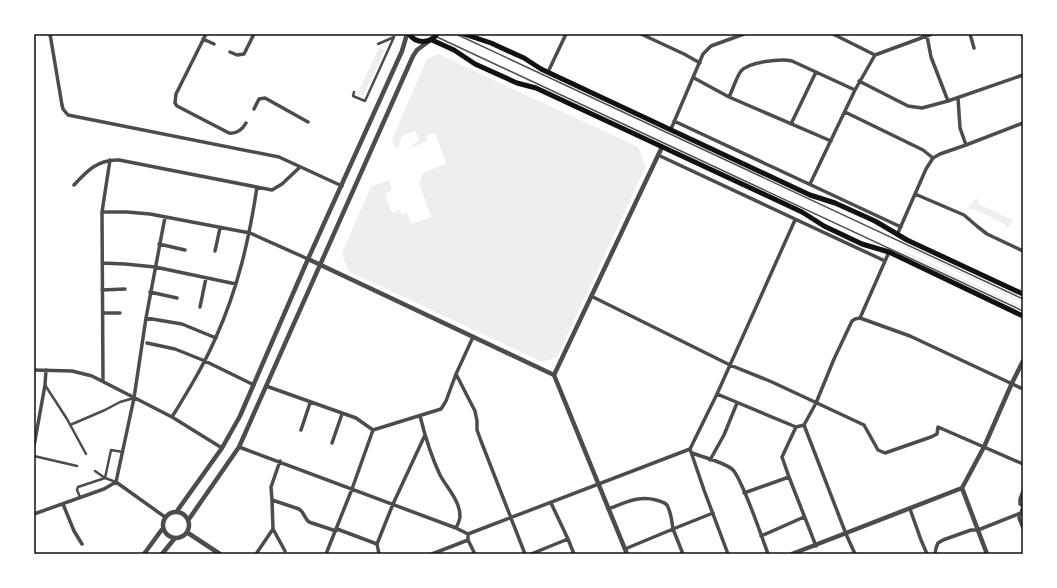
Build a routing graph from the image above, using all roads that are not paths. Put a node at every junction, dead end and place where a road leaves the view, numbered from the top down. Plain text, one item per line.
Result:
1 (50, 34) edge
2 (206, 34) edge
3 (254, 34) edge
4 (390, 34) edge
5 (408, 34) edge
6 (456, 34) edge
7 (464, 34) edge
8 (566, 34) edge
9 (640, 34) edge
10 (744, 34) edge
11 (833, 34) edge
12 (932, 34) edge
13 (970, 34) edge
14 (1022, 34) edge
15 (927, 36) junction
16 (394, 37) junction
17 (433, 37) edge
18 (1023, 37) edge
19 (203, 39) junction
20 (214, 44) dead end
21 (378, 44) dead end
22 (974, 48) dead end
23 (230, 52) dead end
24 (875, 55) junction
25 (700, 63) junction
26 (548, 72) junction
27 (816, 72) junction
28 (1023, 75) edge
29 (694, 78) junction
30 (859, 81) junction
31 (855, 90) junction
32 (354, 92) dead end
33 (729, 97) junction
34 (958, 98) junction
35 (948, 101) junction
36 (254, 109) dead end
37 (845, 112) junction
38 (674, 121) junction
39 (308, 122) dead end
40 (246, 123) dead end
41 (1023, 123) edge
42 (791, 124) junction
43 (671, 129) junction
44 (831, 141) junction
45 (966, 145) junction
46 (662, 146) junction
47 (658, 155) junction
48 (933, 158) junction
49 (110, 160) junction
50 (300, 167) junction
51 (810, 184) junction
52 (74, 185) dead end
53 (342, 186) junction
54 (258, 187) junction
55 (915, 194) junction
56 (102, 212) junction
57 (165, 217) junction
58 (795, 220) junction
59 (901, 227) junction
60 (220, 228) junction
61 (250, 233) junction
62 (897, 235) junction
63 (159, 244) junction
64 (185, 250) dead end
65 (215, 251) dead end
66 (1023, 251) edge
67 (889, 252) junction
68 (308, 260) junction
69 (885, 261) junction
70 (102, 263) junction
71 (319, 266) junction
72 (155, 267) junction
73 (206, 278) junction
74 (236, 284) junction
75 (125, 289) dead end
76 (102, 290) junction
77 (150, 292) junction
78 (1023, 294) edge
79 (591, 296) junction
80 (177, 298) dead end
81 (1023, 298) edge
82 (200, 307) dead end
83 (1023, 311) edge
84 (102, 313) junction
85 (120, 313) dead end
86 (1023, 316) edge
87 (146, 318) junction
88 (860, 318) junction
89 (473, 337) junction
90 (216, 338) junction
91 (147, 343) dead end
92 (205, 361) junction
93 (1023, 361) edge
94 (730, 365) junction
95 (34, 370) edge
96 (46, 370) junction
97 (456, 374) junction
98 (554, 375) junction
99 (103, 381) junction
100 (1012, 383) junction
101 (46, 385) junction
102 (254, 385) junction
103 (266, 386) junction
104 (1023, 389) edge
105 (717, 394) junction
106 (134, 398) junction
107 (310, 402) junction
108 (737, 403) junction
109 (816, 403) junction
110 (342, 414) junction
111 (420, 416) junction
112 (172, 417) junction
113 (70, 425) junction
114 (804, 425) junction
115 (796, 427) junction
116 (301, 430) dead end
117 (373, 430) junction
118 (425, 435) junction
119 (332, 443) dead end
120 (34, 446) edge
121 (239, 447) junction
122 (984, 447) junction
123 (222, 448) junction
124 (690, 449) junction
125 (123, 452) junction
126 (692, 453) junction
127 (86, 454) dead end
128 (34, 456) edge
129 (710, 460) junction
130 (280, 461) junction
131 (1023, 464) edge
132 (77, 466) dead end
133 (95, 471) dead end
134 (789, 477) junction
135 (105, 478) junction
136 (116, 482) junction
137 (597, 484) junction
138 (962, 488) junction
139 (352, 489) junction
140 (1023, 491) edge
141 (744, 493) junction
142 (80, 498) junction
143 (272, 500) junction
144 (551, 503) junction
145 (63, 504) junction
146 (394, 504) junction
147 (1023, 506) edge
148 (608, 509) junction
149 (910, 509) junction
150 (177, 511) junction
151 (1020, 512) junction
152 (713, 513) junction
153 (34, 514) edge
154 (165, 517) junction
155 (804, 517) junction
156 (510, 518) junction
157 (189, 519) junction
158 (163, 528) junction
159 (456, 528) junction
160 (1023, 528) edge
161 (273, 529) junction
162 (674, 529) junction
163 (336, 530) junction
164 (978, 530) junction
165 (188, 533) junction
166 (468, 534) junction
167 (846, 534) junction
168 (761, 536) junction
169 (175, 538) junction
170 (568, 539) junction
171 (468, 540) junction
172 (82, 544) dead end
173 (378, 544) junction
174 (816, 546) junction
175 (285, 550) dead end
176 (213, 552) edge
177 (626, 552) edge
178 (144, 554) edge
179 (162, 554) edge
180 (220, 554) edge
181 (256, 554) edge
182 (326, 554) edge
183 (379, 554) edge
184 (432, 554) edge
185 (475, 554) edge
186 (525, 554) edge
187 (531, 554) edge
188 (574, 554) edge
189 (683, 554) edge
190 (728, 554) edge
191 (768, 554) edge
192 (792, 554) edge
193 (855, 554) edge
194 (927, 554) edge
195 (935, 554) edge
196 (987, 554) edge

1 - 50 street
2 - 19 street
3 - 23 street
4 - 16 street
5 - 17 main road
5 - 53 street
6 - 81 lane
7 - 26 main road
8 - 26 street
9 - 25 street
10 - 25 street
11 - 24 street
12 - 15 street
13 - 22 street
14 - 18 street
15 - 24 street
15 - 35 street
16 - 21 street
16 - 32 street
17 - 46 main road
17 - 71 street
17 - 83 lane
19 - 20 street
19 - 40 street
24 - 30 street
25 - 29 street
26 - 43 main road
27 - 31 street
27 - 33 street
27 - 42 street
28 - 34 street
29 - 33 street
29 - 38 street
30 - 31 street
30 - 35 street
31 - 37 street
33 - 42 street
34 - 35 street
34 - 45 street
36 - 39 street
37 - 44 street
37 - 48 street
38 - 43 street
38 - 51 street
41 - 45 street
42 - 44 street
43 - 62 main road
44 - 51 street
45 - 48 street
46 - 47 street
46 - 67 main road
47 - 58 street
47 - 79 street
48 - 55 street
49 - 52 street
49 - 54 street
49 - 56 street
50 - 53 street
50 - 54 street
51 - 59 street
53 - 68 street
54 - 61 street
55 - 59 street
55 - 66 street
56 - 57 street
56 - 70 street
57 - 60 street
57 - 63 street
58 - 69 street
58 - 94 street
59 - 62 street
60 - 61 street
60 - 65 street
61 - 68 street
61 - 74 street
62 - 78 main road
63 - 64 street
63 - 72 street
67 - 69 street
67 - 86 main road
68 - 71 street
68 - 102 street
69 - 88 street
70 - 72 street
70 - 76 street
71 - 89 street
71 - 103 street
72 - 73 street
72 - 77 street
73 - 74 street
73 - 82 street
74 - 90 street
75 - 76 street
76 - 84 street
77 - 80 street
77 - 87 street
79 - 94 street
79 - 98 street
84 - 85 street
84 - 99 street
87 - 90 street
87 - 106 street
88 - 100 street
88 - 109 street
89 - 97 street
89 - 98 street
90 - 92 street
91 - 92 street
92 - 102 street
92 - 112 street
93 - 100 street
94 - 105 street
94 - 109 street
95 - 96 street
96 - 99 street
96 - 101 street
97 - 111 street
97 - 156 street
98 - 137 street
99 - 106 street
100 - 104 street
100 - 122 street
101 - 113 street
101 - 120 street
102 - 123 street
103 - 107 street
103 - 121 street
105 - 108 street
105 - 124 street
106 - 112 street
106 - 113 street
106 - 125 street
107 - 110 street
107 - 116 street
108 - 115 street
108 - 129 street
109 - 114 street
109 - 122 street
110 - 117 street
110 - 119 street
111 - 117 street
111 - 118 street
112 - 123 street
113 - 127 street
114 - 115 street
114 - 167 street
115 - 134 street
117 - 139 street
118 - 146 street
118 - 159 street
121 - 130 street
121 - 157 street
122 - 131 street
122 - 138 street
123 - 150 street
124 - 126 street
124 - 137 street
125 - 135 street
125 - 136 street
126 - 129 street
126 - 152 street
128 - 132 street
129 - 141 street
130 - 139 street
130 - 143 street
133 - 135 street
134 - 141 street
134 - 155 street
135 - 136 street
135 - 142 street
136 - 142 street
136 - 154 street
137 - 144 street
137 - 148 street
138 - 149 street
138 - 164 street
139 - 146 street
139 - 163 street
140 - 147 street
141 - 168 street
142 - 145 street
143 - 161 street
143 - 163 street
144 - 156 street
144 - 170 street
145 - 153 street
145 - 172 street
146 - 159 street
146 - 173 street
147 - 151 street
148 - 162 street
148 - 177 street
149 - 167 street
149 - 194 street
150 - 154 street
150 - 157 street
151 - 160 street
151 - 164 street
152 - 162 street
152 - 190 street
154 - 158 street
155 - 168 street
155 - 174 street
156 - 166 street
156 - 186 street
157 - 165 street
158 - 169 street
158 - 178 street
159 - 166 street
161 - 175 street
161 - 181 street
162 - 177 street
162 - 189 street
163 - 173 street
163 - 182 street
164 - 195 street
164 - 196 street
165 - 169 street
165 - 176 street
166 - 171 street
167 - 174 street
167 - 193 street
168 - 191 street
169 - 179 street
170 - 187 street
170 - 188 street
171 - 184 street
171 - 185 street
173 - 183 street
174 - 192 street
176 - 180 street

